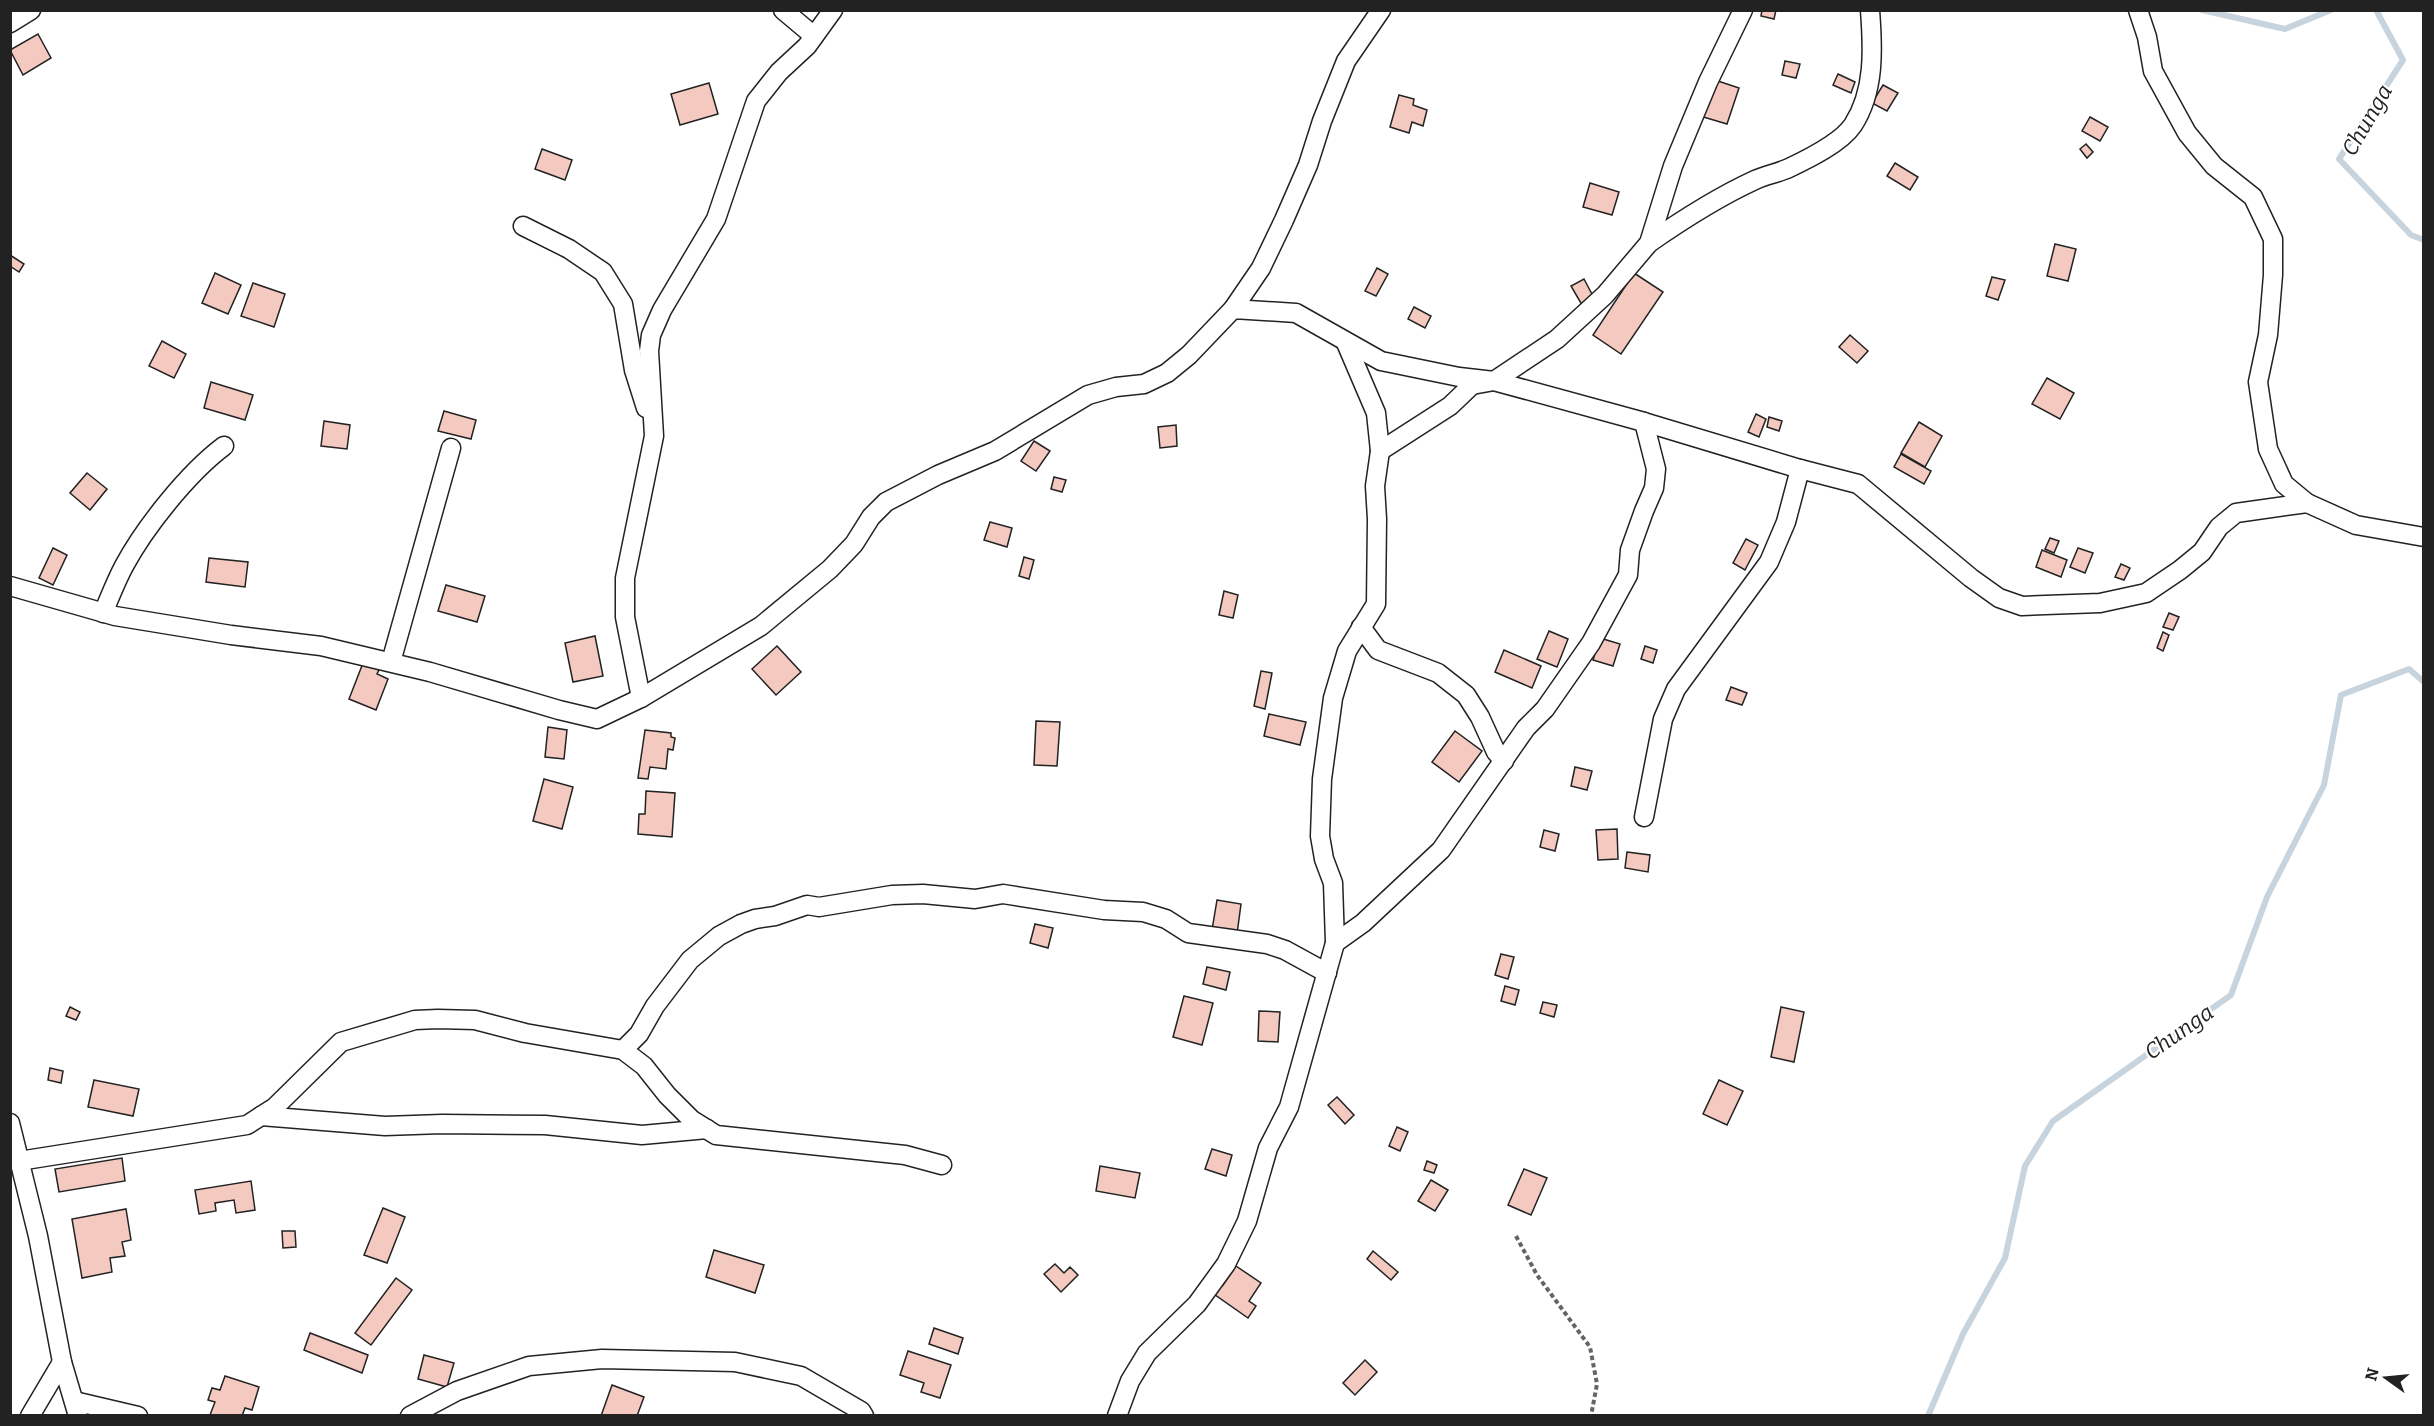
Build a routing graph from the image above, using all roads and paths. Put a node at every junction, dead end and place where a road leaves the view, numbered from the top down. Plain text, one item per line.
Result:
1 (31, 10) edge
2 (783, 10) edge
3 (833, 10) edge
4 (1381, 10) edge
5 (1743, 10) edge
6 (1870, 10) edge
7 (2138, 10) edge
8 (10, 23) edge
9 (814, 36) junction
10 (523, 226) dead end
11 (1649, 243) junction
12 (1233, 309) junction
13 (1346, 343) junction
14 (1494, 381) junction
15 (1644, 422) junction
16 (654, 436) junction
17 (224, 446) dead end
18 (451, 448) dead end
19 (1380, 452) junction
20 (1800, 470) junction
21 (2307, 503) junction
22 (2424, 537) edge
23 (10, 586) edge
24 (103, 613) junction
25 (1361, 627) junction
26 (391, 663) junction
27 (641, 698) junction
28 (1504, 761) junction
29 (1644, 817) dead end
30 (1335, 943) junction
31 (1327, 973) junction
32 (623, 1050) junction
33 (261, 1116) junction
34 (10, 1123) edge
35 (707, 1129) junction
36 (19, 1161) junction
37 (942, 1165) dead end
38 (1516, 1236) dead end
39 (62, 1362) junction
40 (76, 1408) edge
41 (30, 1416) edge
42 (138, 1416) edge
43 (410, 1416) edge
44 (864, 1416) edge
45 (1117, 1416) edge
46 (1591, 1416) edge

1 - 8 street
2 - 9 street
3 - 9 street
4 - 12 street
5 - 11 street
6 - 11 street
7 - 21 street
9 - 16 street
10 - 16 street
11 - 14 street
12 - 13 street
12 - 27 street
13 - 14 street
13 - 19 street
14 - 15 street
14 - 19 street
15 - 20 street
15 - 28 street
16 - 27 street
17 - 24 street
18 - 26 street
19 - 25 street
20 - 21 street
20 - 29 street
21 - 22 street
23 - 24 street
24 - 26 street
25 - 28 street
25 - 30 street
26 - 27 street
28 - 30 street
30 - 31 street
31 - 32 street
31 - 45 street
32 - 33 street
32 - 35 street
33 - 35 street
33 - 36 street
34 - 36 street
35 - 37 street
36 - 39 street
38 - 46 path
39 - 40 street
39 - 41 street
40 - 42 street
43 - 44 street

